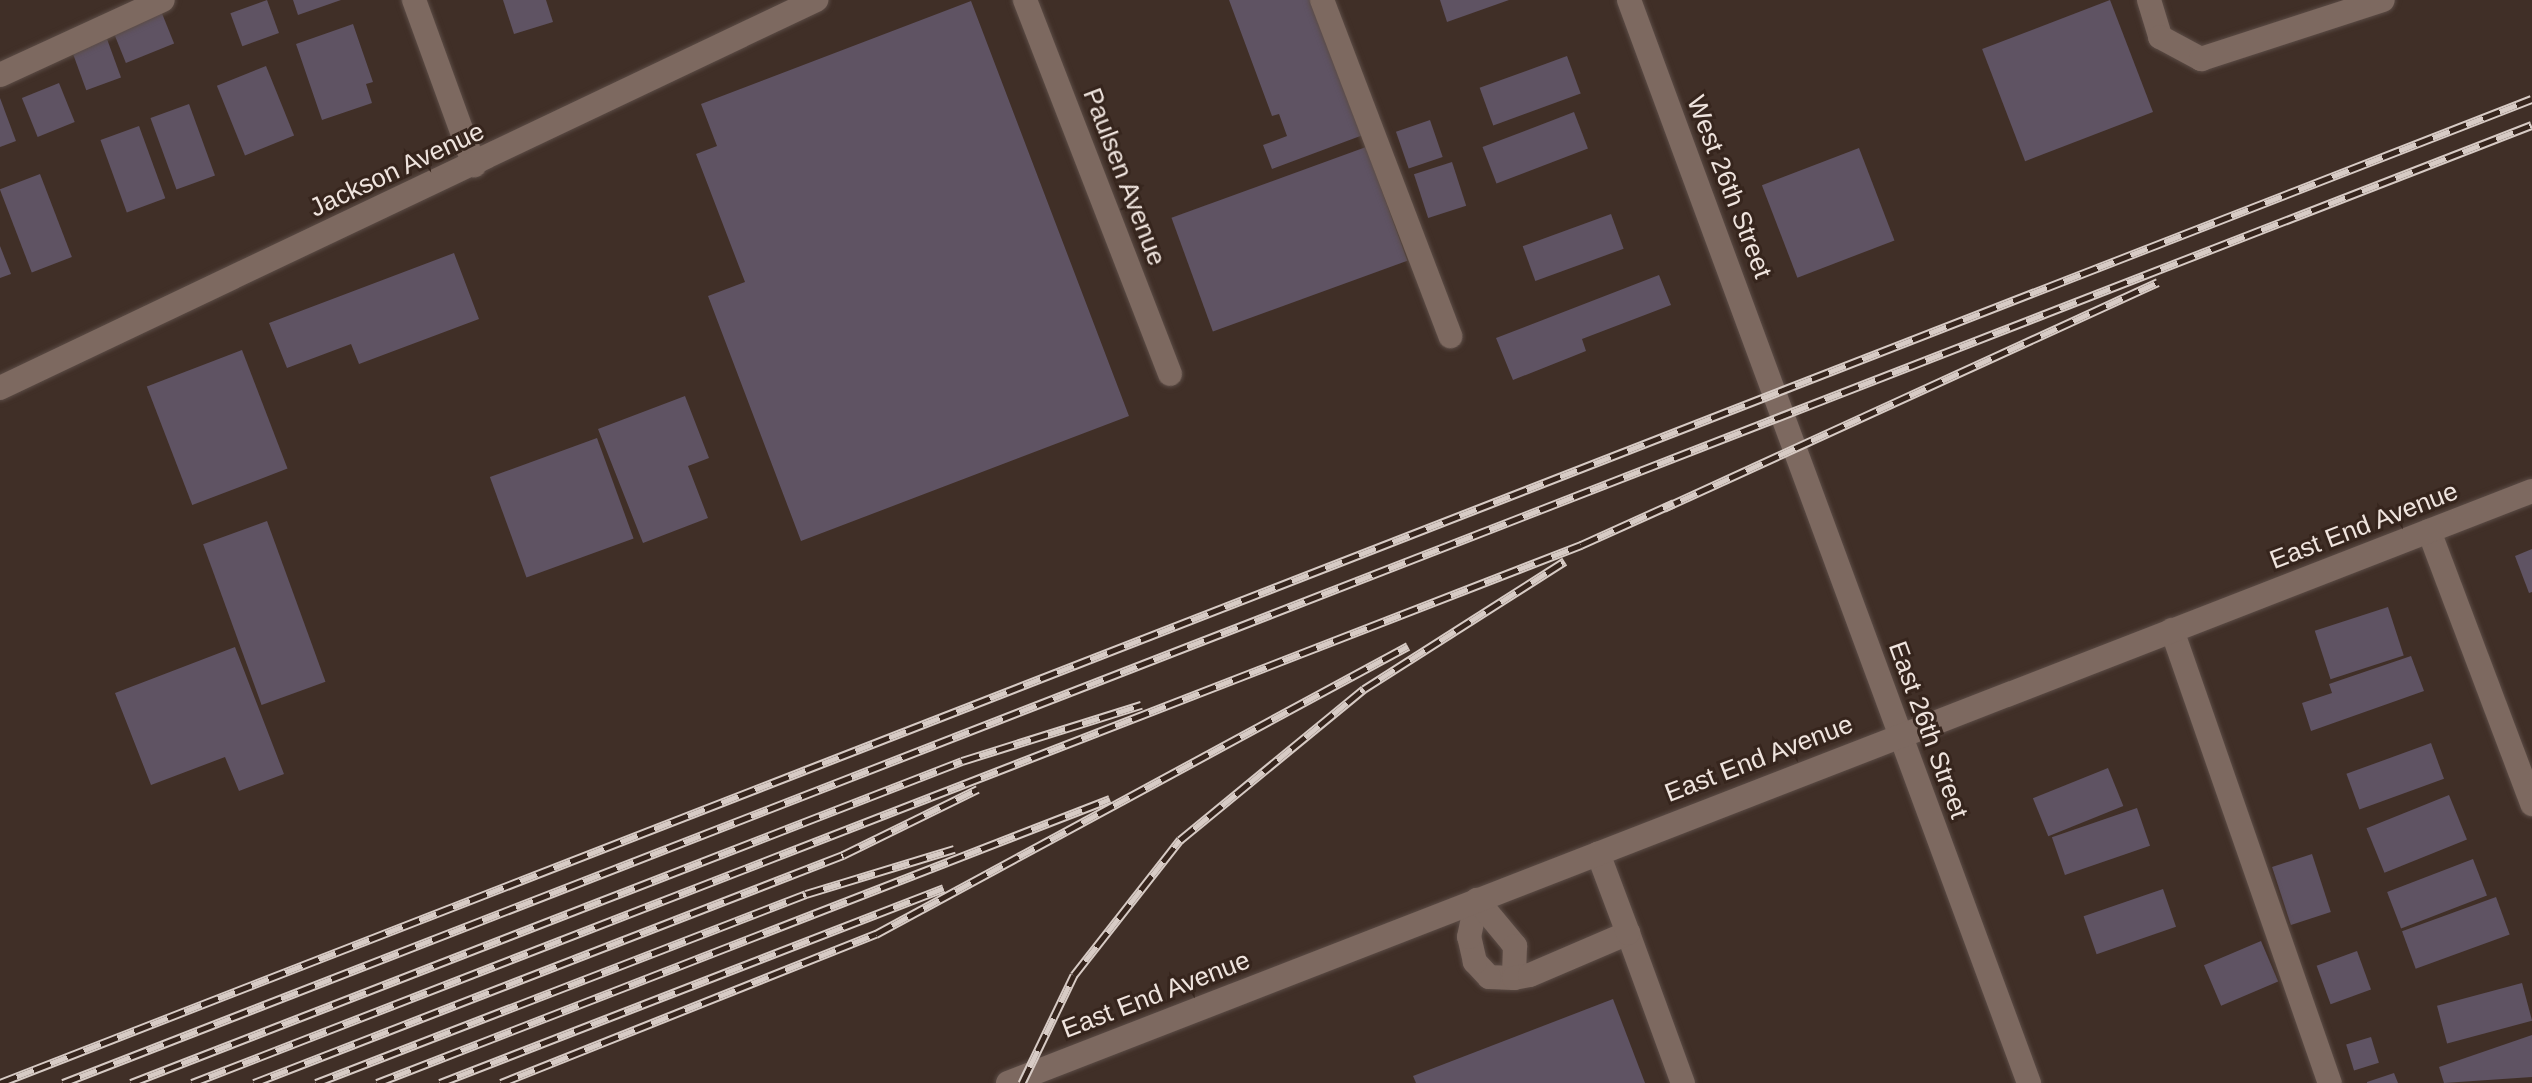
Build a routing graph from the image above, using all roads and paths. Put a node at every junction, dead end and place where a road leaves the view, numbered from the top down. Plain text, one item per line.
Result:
1 (163, 0) edge
2 (414, 0) edge
3 (816, 0) edge
4 (1025, 0) edge
5 (1322, 0) edge
6 (1629, 0) edge
7 (2149, 0) edge
8 (2383, 0) edge
9 (0, 75) edge
10 (474, 165) junction
11 (1450, 336) dead end
12 (1170, 374) dead end
13 (0, 388) edge
14 (1777, 394) joint
15 (2532, 491) edge
16 (2429, 531) junction
17 (2172, 630) junction
18 (1899, 735) junction
19 (2532, 804) edge
20 (1598, 853) junction
21 (1477, 900) junction
22 (1628, 933) junction
23 (1514, 978) junction
24 (1008, 1083) edge
25 (1683, 1083) edge
26 (2029, 1083) edge
27 (2330, 1083) edge

1 - 9 street
2 - 10 street
3 - 10 street, Jackson Avenue
4 - 12 street, Paulsen Avenue
5 - 11 street
6 - 14 street, West 26th Street
7 - 8 street
10 - 13 street, Jackson Avenue
14 - 18 street, East 26th Street
15 - 16 street, East End Avenue
16 - 17 street, East End Avenue
16 - 19 street
17 - 18 street, East End Avenue
17 - 27 street
18 - 20 street, East End Avenue
18 - 26 street, East 26th Street
20 - 21 street, East End Avenue
20 - 22 street
21 - 23 street
21 - 23 street
21 - 24 street, East End Avenue
22 - 23 street
22 - 25 street

